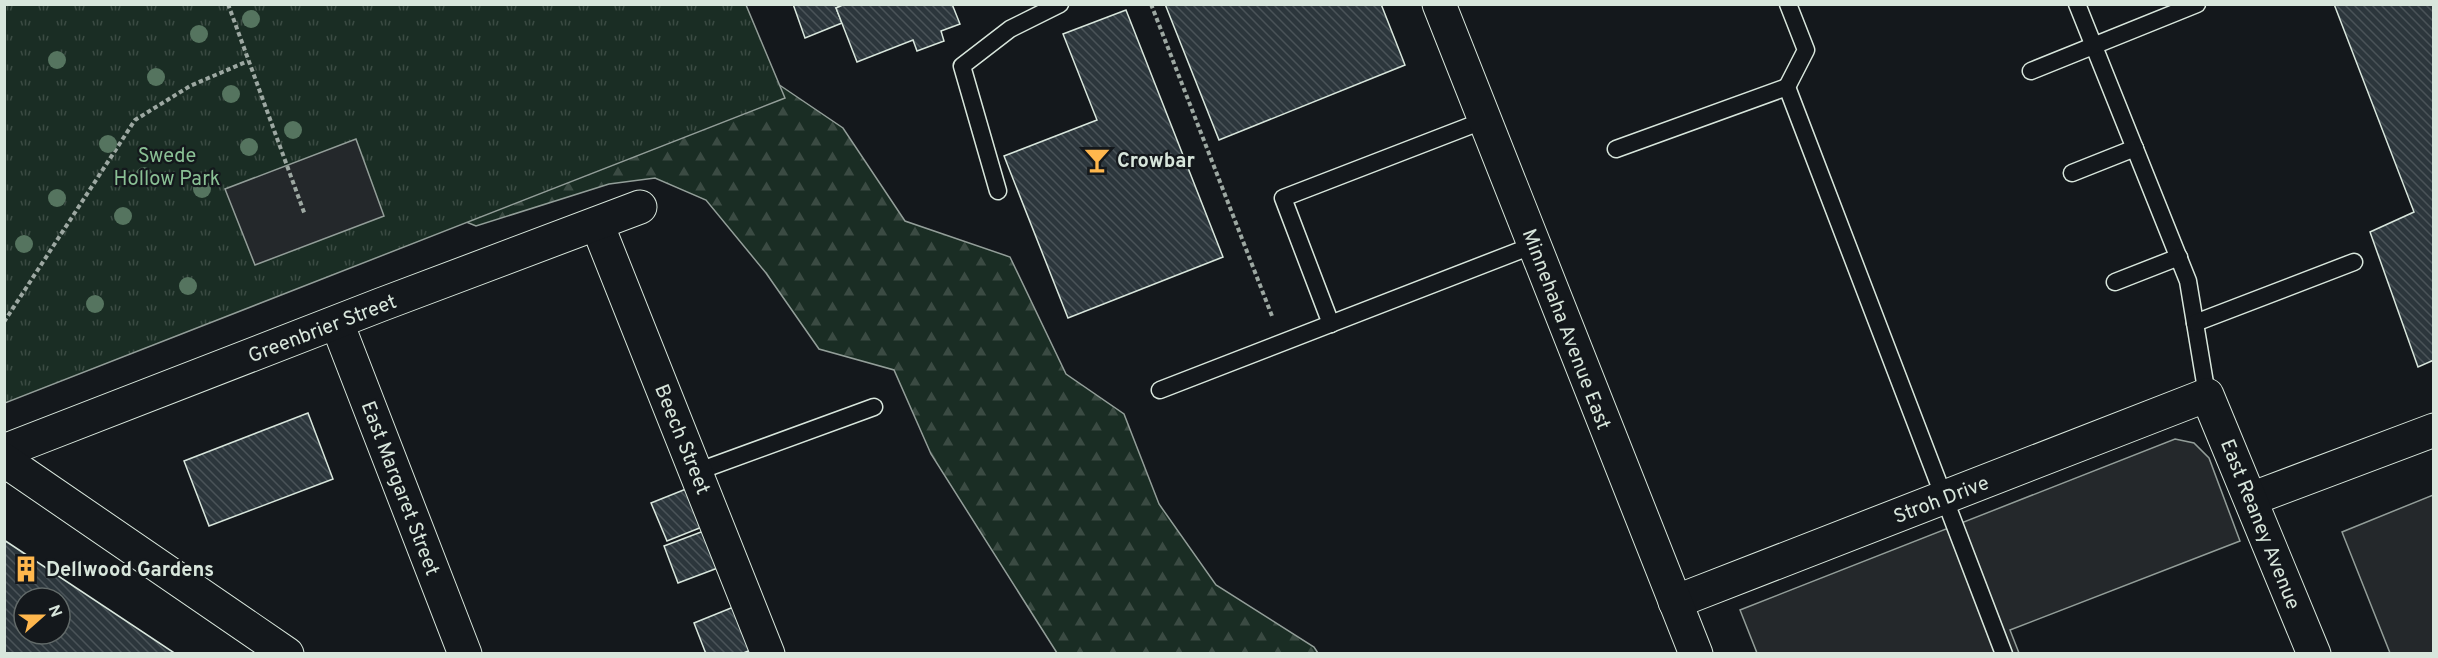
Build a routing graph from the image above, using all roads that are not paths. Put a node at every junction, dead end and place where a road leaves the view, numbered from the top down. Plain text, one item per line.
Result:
1 (1060, 4) edge
2 (1439, 4) edge
3 (1788, 4) edge
4 (2077, 4) edge
5 (2197, 4) edge
6 (2094, 47) junction
7 (2031, 71) dead end
8 (1787, 87) junction
9 (1485, 120) junction
10 (2135, 148) junction
11 (1616, 150) dead end
12 (2072, 173) dead end
13 (998, 191) dead end
14 (640, 207) dead end
15 (597, 224) junction
16 (1534, 245) junction
17 (2179, 257) junction
18 (2354, 262) dead end
19 (2115, 282) dead end
20 (337, 323) junction
21 (2196, 323) junction
22 (1331, 324) junction
23 (1160, 390) dead end
24 (2207, 395) junction
25 (874, 408) dead end
26 (2433, 430) edge
27 (4, 451) edge
28 (4, 460) edge
29 (696, 472) junction
30 (1943, 498) junction
31 (2251, 500) junction
32 (1675, 602) junction
33 (287, 654) edge
34 (465, 654) edge
35 (768, 654) edge
36 (1696, 654) edge
37 (2004, 654) edge
38 (2314, 654) edge

1 - 13 lane
2 - 9 street, Minnehaha Avenue East
3 - 8 lane
4 - 6 lane
5 - 6 lane
6 - 7 lane
6 - 10 lane
8 - 11 lane
8 - 30 lane
9 - 16 street, Minnehaha Avenue East
9 - 22 lane
10 - 12 lane
10 - 17 lane
14 - 15 street, Greenbrier Street
15 - 20 street, Greenbrier Street
15 - 29 street, Beech Street
16 - 22 lane
16 - 32 street, Minnehaha Avenue East
17 - 19 lane
17 - 21 lane
18 - 21 lane
20 - 27 street, Greenbrier Street
20 - 34 street, East Margaret Street
21 - 24 lane
22 - 23 lane
24 - 30 street, Stroh Drive
24 - 31 street, East Reaney Avenue
25 - 29 lane
26 - 31 street
28 - 33 street
29 - 35 street, Beech Street
30 - 32 street, Stroh Drive
30 - 37 lane
31 - 38 street, East Reaney Avenue
32 - 36 street, Minnehaha Avenue East

